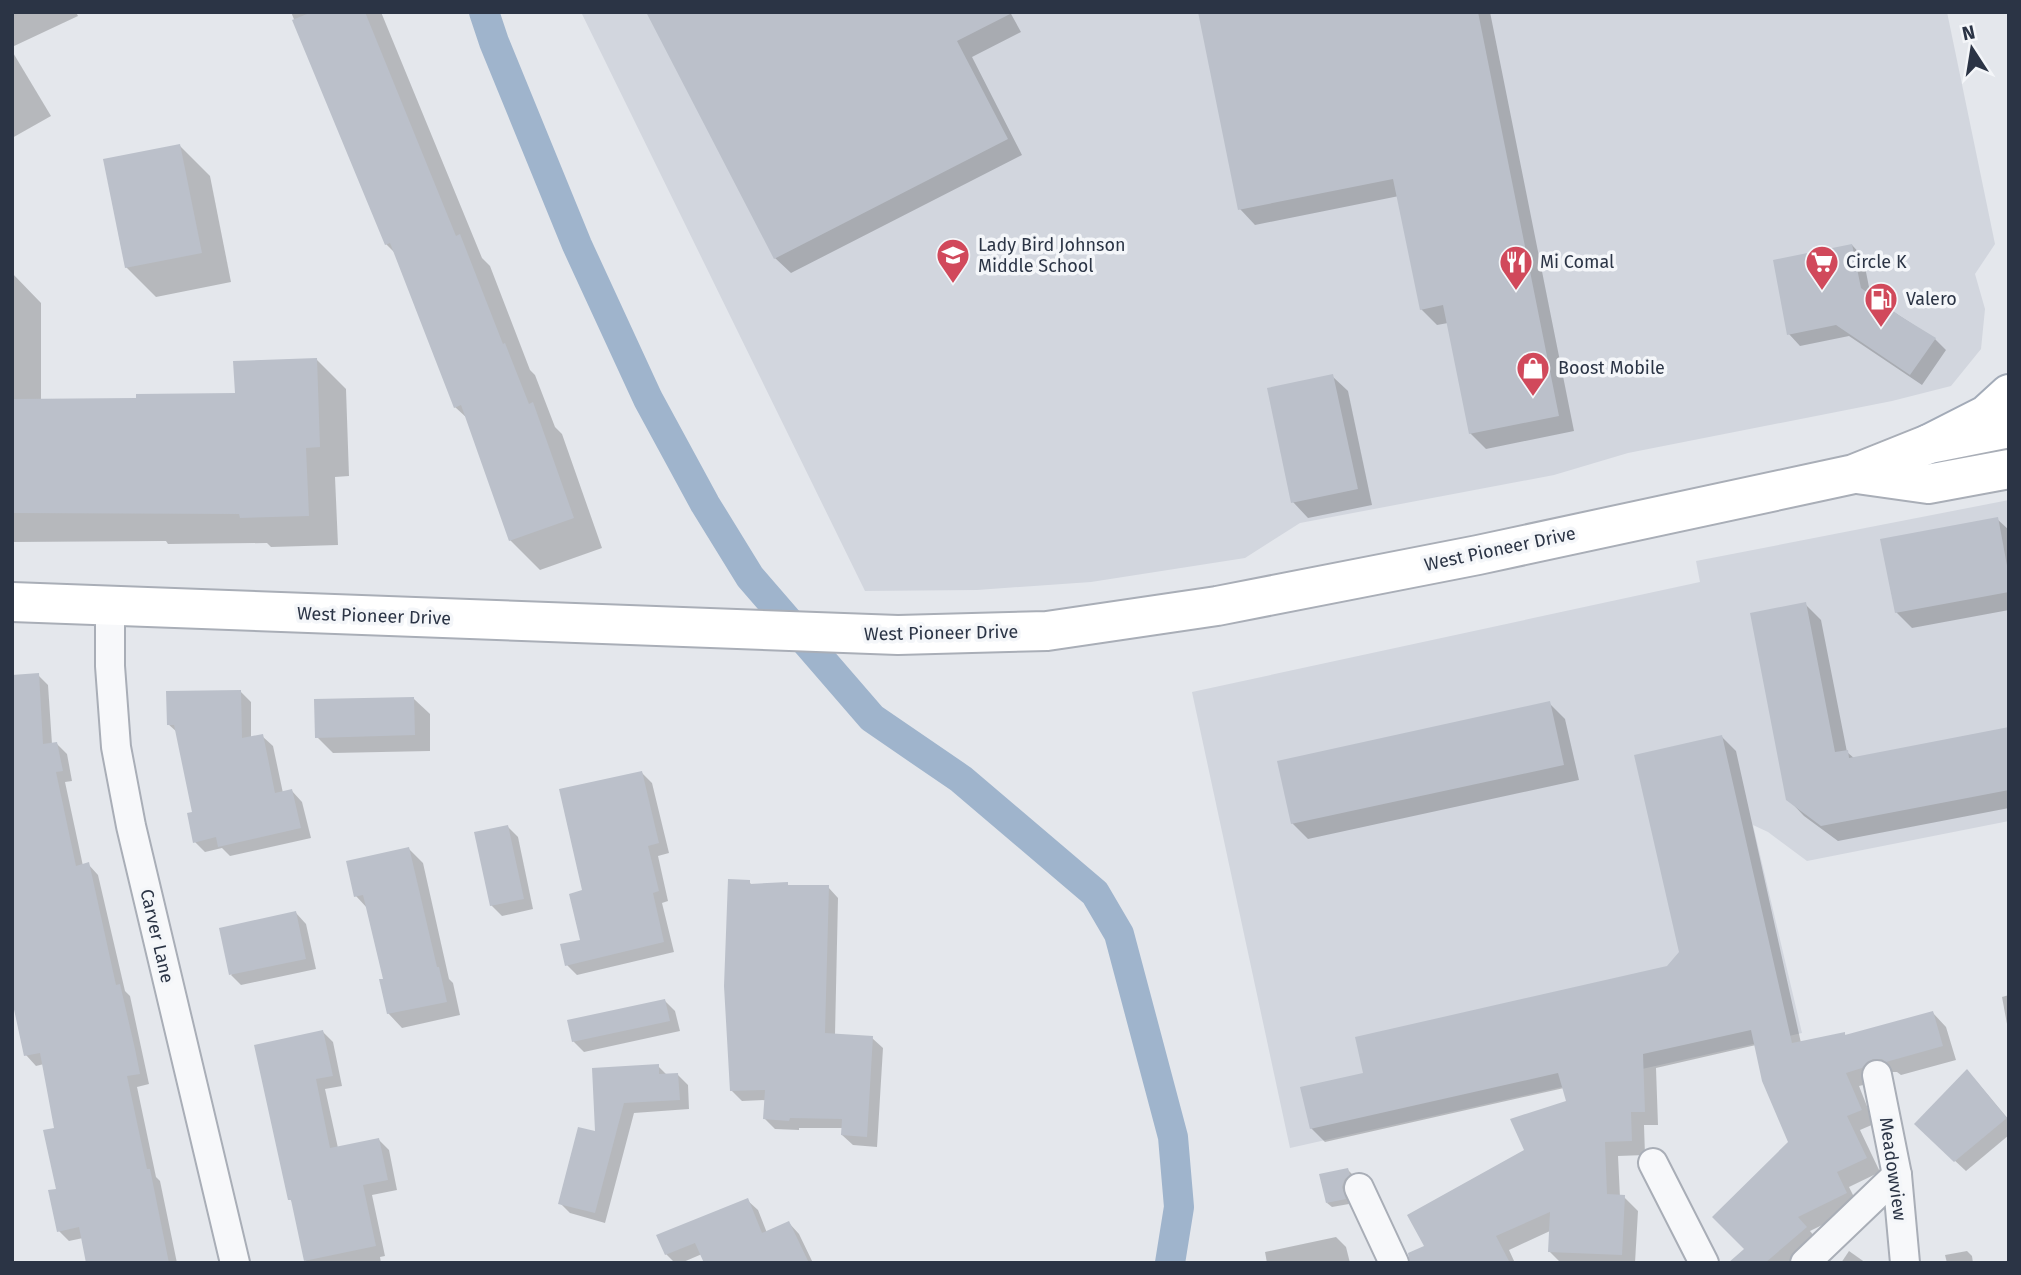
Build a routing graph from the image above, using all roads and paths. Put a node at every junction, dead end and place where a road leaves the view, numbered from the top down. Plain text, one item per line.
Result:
1 (2009, 394) edge
2 (2009, 428) edge
3 (1929, 444) junction
4 (2009, 468) edge
5 (1854, 474) junction
6 (12, 602) edge
7 (110, 606) junction
8 (1877, 1075) dead end
9 (1653, 1163) dead end
10 (1897, 1175) junction
11 (1359, 1188) dead end
12 (235, 1263) edge
13 (1394, 1263) edge
14 (1704, 1263) edge
15 (1805, 1263) edge
16 (1905, 1263) edge

1 - 3 main road
2 - 3 main road, West Pioneer Drive
3 - 5 main road, West Pioneer Drive
4 - 5 main road, West Pioneer Drive
5 - 7 main road, West Pioneer Drive
6 - 7 main road, West Pioneer Drive
7 - 12 street, Carver Lane
8 - 10 street, Meadowview
9 - 14 street
10 - 15 street
10 - 16 street, Meadowview
11 - 13 street

